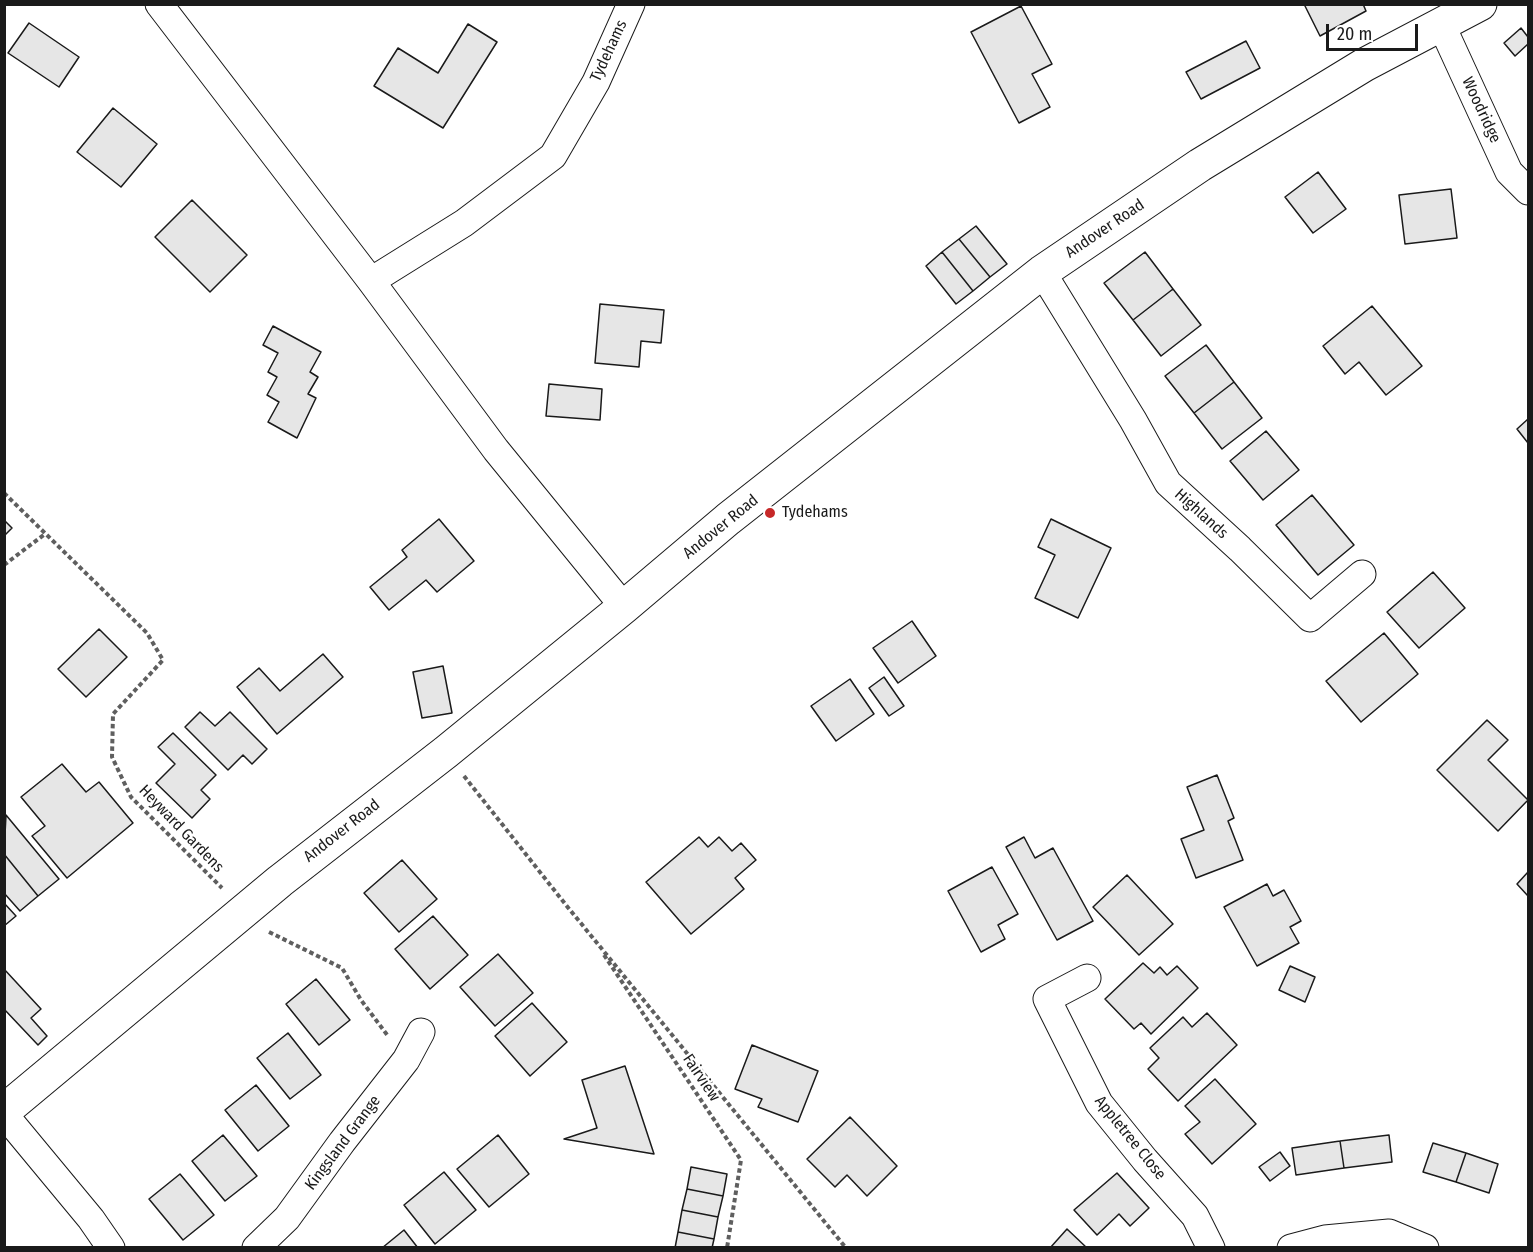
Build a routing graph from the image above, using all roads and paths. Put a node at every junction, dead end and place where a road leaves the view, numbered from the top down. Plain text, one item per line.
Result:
1 (159, 4) edge
2 (631, 4) edge
3 (1480, 4) edge
4 (1441, 24) junction
5 (1528, 191) edge
6 (1042, 272) junction
7 (371, 281) junction
8 (4, 493) edge
9 (45, 534) junction
10 (4, 565) edge
11 (1362, 574) dead end
12 (624, 607) junction
13 (446, 752) junction
14 (254, 920) junction
15 (592, 936) junction
16 (1087, 978) dead end
17 (421, 1032) dead end
18 (406, 1060) junction
19 (4, 1112) edge
20 (111, 1248) edge
21 (256, 1248) edge
22 (727, 1248) edge
23 (846, 1248) edge
24 (1210, 1248) edge
25 (1292, 1248) edge
26 (1425, 1248) edge

1 - 7 street
2 - 7 street, Tydehams
3 - 4 main road, Andover Road
4 - 5 street, Woodridge
4 - 6 main road, Andover Road
6 - 11 street, Highlands
6 - 12 main road, Andover Road
7 - 12 street
8 - 9 path, Heyward Gardens
9 - 10 path
9 - 14 path, Heyward Gardens
12 - 13 main road, Andover Road
13 - 14 main road, Andover Road
13 - 15 path
14 - 18 path
14 - 19 main road, Andover Road
15 - 22 path, Fairview
15 - 23 path
16 - 24 street, Appletree Close
17 - 18 street, Kingsland Grange
18 - 21 street, Kingsland Grange
19 - 20 street
25 - 26 street

